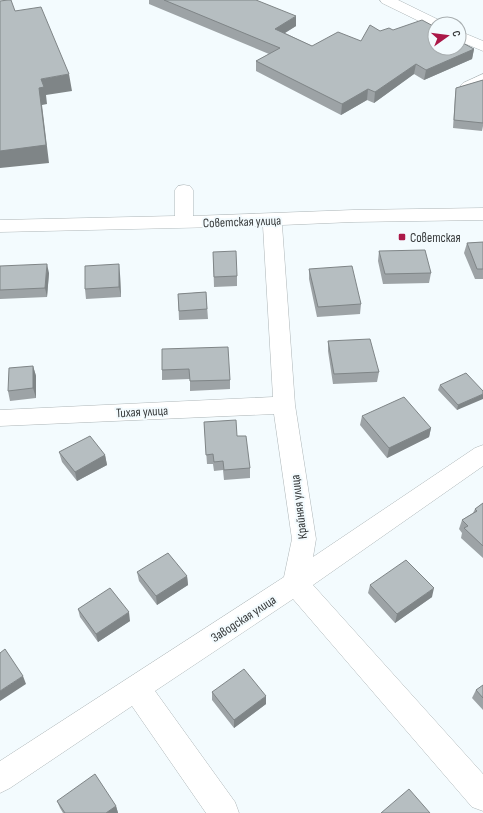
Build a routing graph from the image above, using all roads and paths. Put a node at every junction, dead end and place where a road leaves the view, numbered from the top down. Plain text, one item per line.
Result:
1 (387, 0) edge
2 (427, 20) edge
3 (467, 40) edge
4 (483, 47) edge
5 (483, 79) edge
6 (468, 86) edge
7 (184, 190) dead end
8 (483, 214) edge
9 (272, 220) junction
10 (184, 222) junction
11 (0, 226) edge
12 (284, 405) junction
13 (0, 418) edge
14 (483, 454) edge
15 (295, 583) junction
16 (136, 688) junction
17 (0, 778) edge
18 (483, 796) edge
19 (224, 813) edge

1 - 2 street
3 - 4 street
5 - 6 street
7 - 10 street
8 - 9 street, Советская улица
9 - 10 street, Советская улица
9 - 12 street, Крайняя улица
10 - 11 street, Советская улица
12 - 13 street, Тихая улица
12 - 15 street, Крайняя улица
14 - 15 street, Заводская улица
15 - 16 street, Заводская улица
15 - 18 street
16 - 17 street, Заводская улица
16 - 19 street

